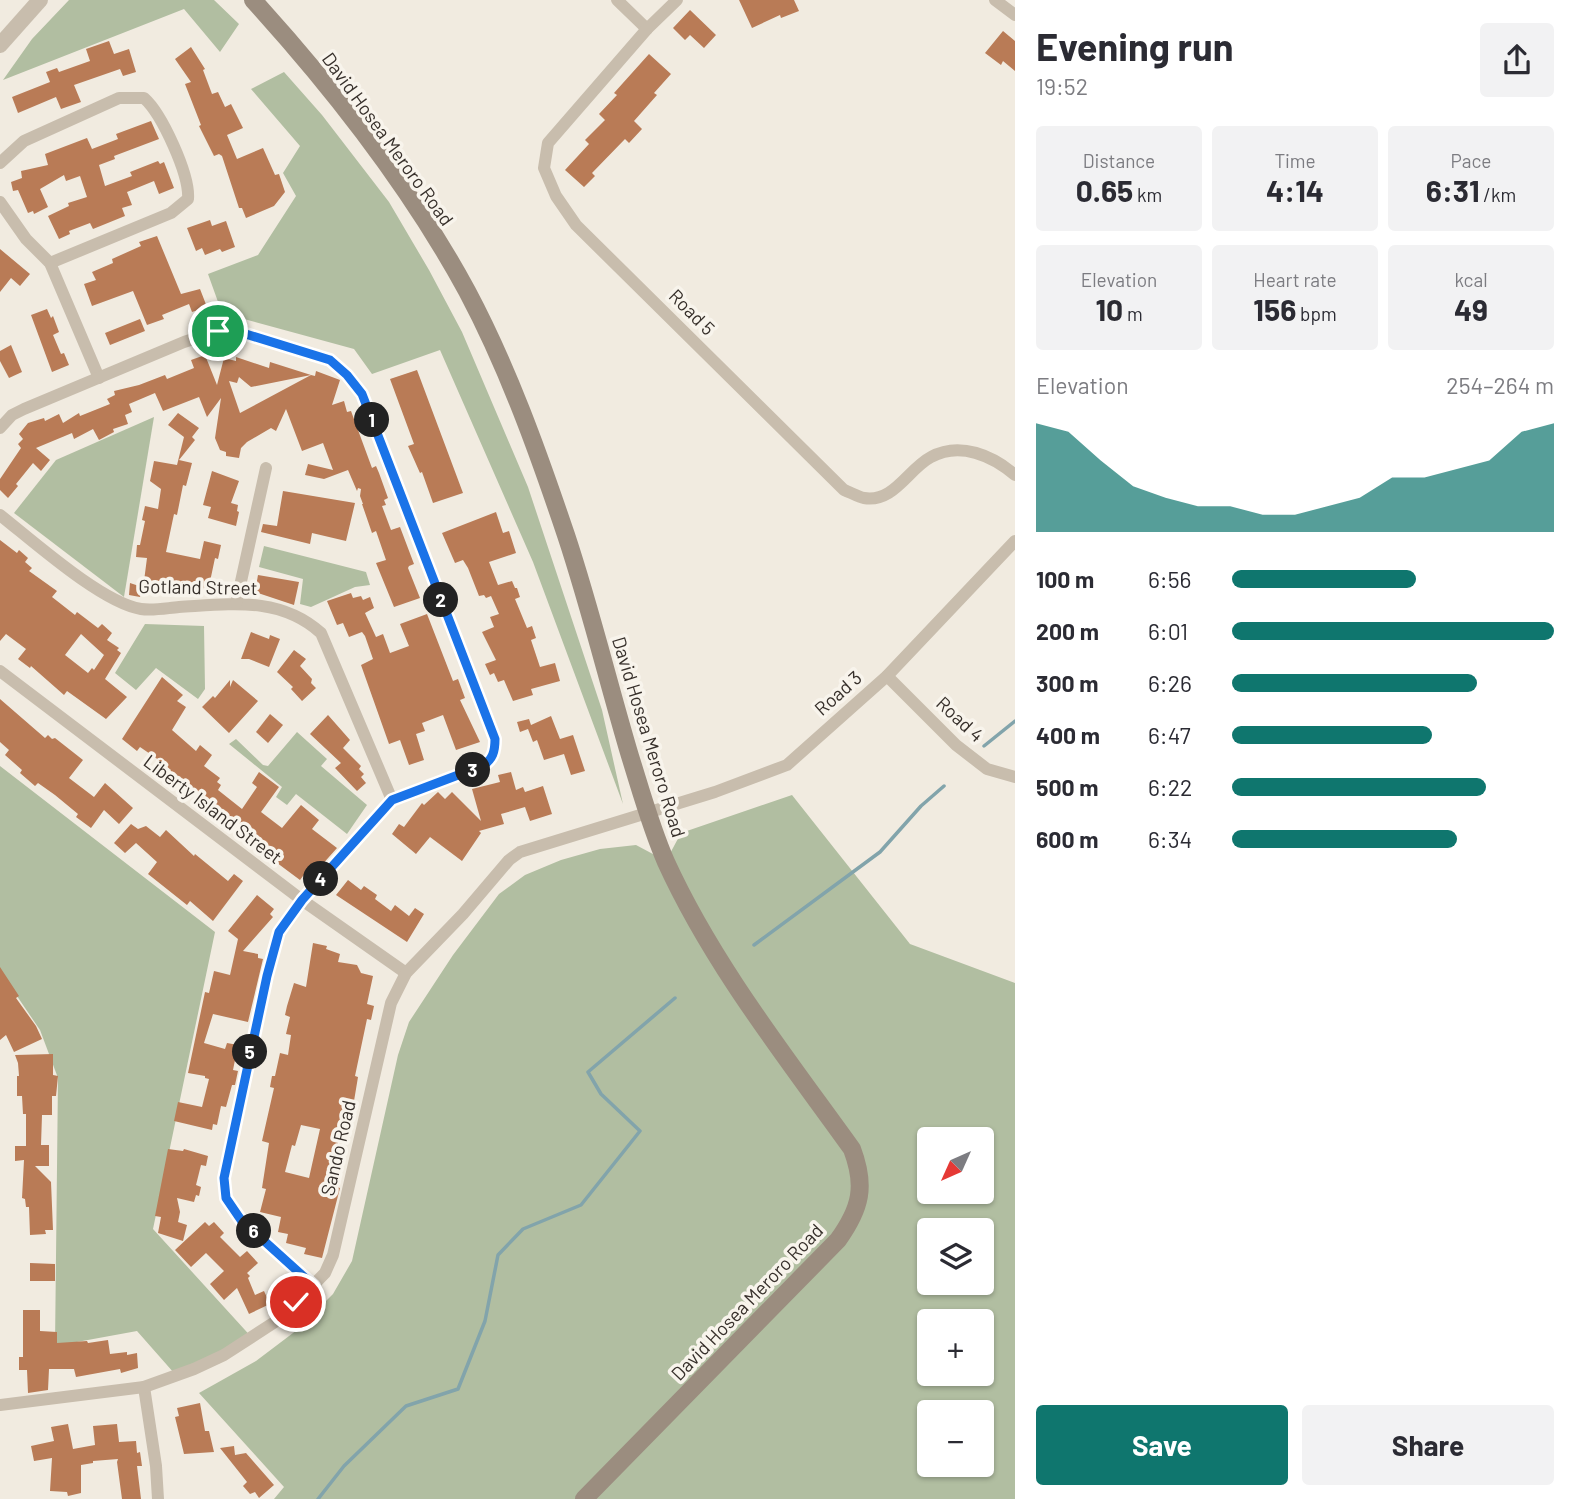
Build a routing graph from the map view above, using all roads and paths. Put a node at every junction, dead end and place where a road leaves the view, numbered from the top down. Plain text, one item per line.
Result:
1 (40, 0) edge
2 (253, 0) edge
3 (617, 0) edge
4 (677, 0) edge
5 (995, 0) edge
6 (1015, 15) edge
7 (647, 29) junction
8 (0, 45) edge
9 (0, 163) edge
10 (0, 202) edge
11 (50, 263) junction
12 (99, 378) junction
13 (0, 428) edge
14 (266, 468) dead end
15 (1015, 475) edge
16 (0, 515) edge
17 (1015, 541) edge
18 (236, 604) junction
19 (0, 671) edge
20 (887, 676) junction
21 (1015, 777) edge
22 (392, 800) junction
23 (648, 814) junction
24 (302, 900) junction
25 (405, 973) junction
26 (314, 1286) junction
27 (144, 1387) junction
28 (0, 1405) edge
29 (158, 1499) edge
30 (584, 1499) edge

1 - 8 street
2 - 23 main road, David Hosea Meroro Road
3 - 7 street
4 - 7 street, Road 5
5 - 6 street
7 - 15 street, Road 5
9 - 11 street
10 - 11 street
11 - 12 street
12 - 13 street
12 - 22 street
14 - 18 street
16 - 18 street, Gotland Street
17 - 20 street, Road 3
18 - 22 street, Gotland Street
19 - 24 street, Liberty Island Street
20 - 21 street, Road 4
20 - 23 street, Road 3
22 - 24 street
23 - 25 street, Sando Road
23 - 30 main road, David Hosea Meroro Road
24 - 25 street, Liberty Island Street
24 - 26 street
25 - 26 street, Sando Road
26 - 27 street, Sando Road
27 - 28 street, Sando Road
27 - 29 street

